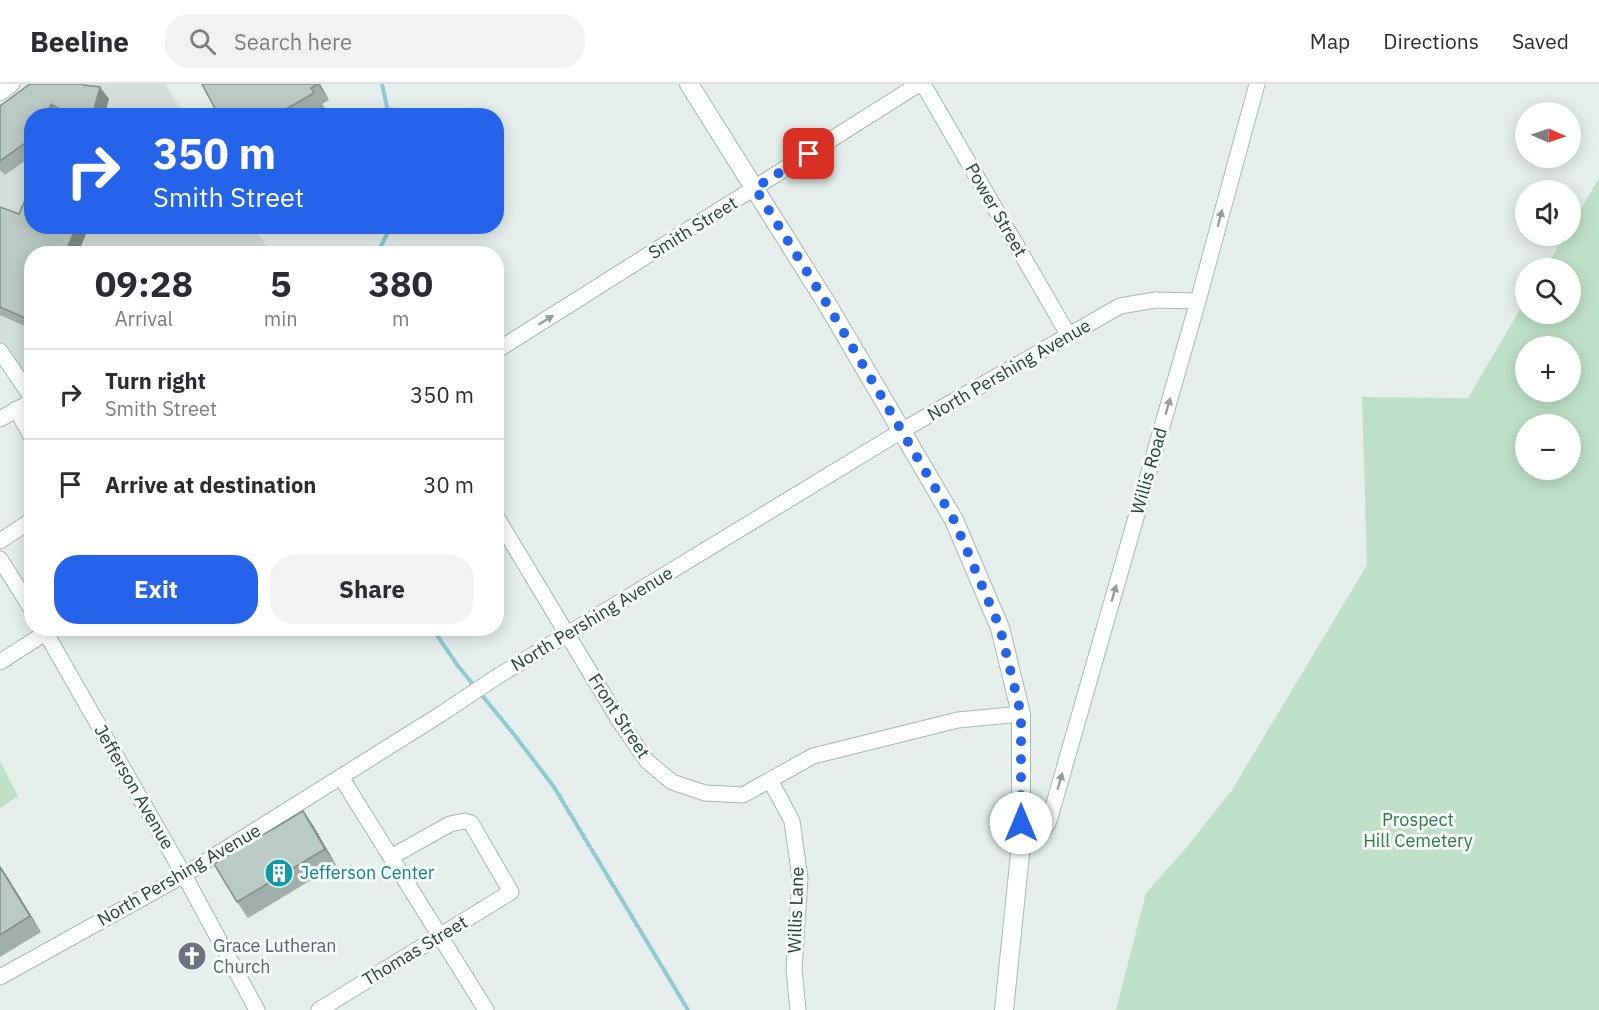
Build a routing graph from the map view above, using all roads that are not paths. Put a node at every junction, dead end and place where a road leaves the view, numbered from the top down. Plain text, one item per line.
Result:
1 (12, 84) edge
2 (689, 84) edge
3 (919, 84) edge
4 (923, 84) edge
5 (1257, 84) edge
6 (0, 93) edge
7 (755, 188) junction
8 (1198, 301) junction
9 (1069, 336) junction
10 (504, 346) edge
11 (0, 351) edge
12 (24, 388) edge
13 (24, 404) edge
14 (16, 409) junction
15 (0, 419) edge
16 (24, 424) edge
17 (903, 430) junction
18 (24, 525) edge
19 (504, 529) edge
20 (0, 541) edge
21 (0, 559) edge
22 (24, 597) edge
23 (568, 634) junction
24 (38, 636) edge
25 (50, 636) edge
26 (0, 662) edge
27 (1021, 714) junction
28 (340, 777) junction
29 (770, 780) junction
30 (1021, 844) junction
31 (391, 857) junction
32 (184, 875) junction
33 (441, 937) junction
34 (0, 977) edge
35 (257, 1010) edge
36 (319, 1010) edge
37 (486, 1010) edge
38 (798, 1010) edge
39 (1004, 1010) edge

1 - 6 street
2 - 7 street
3 - 7 street, Smith Street
4 - 9 street, Power Street
8 -> 5 street, Willis Road
10 -> 7 street, Smith Street
7 - 17 street
8 - 9 street, North Pershing Avenue
30 -> 8 street, Willis Road
9 - 17 street, North Pershing Avenue
11 - 12 street
13 - 14 street
14 - 15 street
14 - 16 street
17 - 23 street, North Pershing Avenue
17 - 27 street
18 - 20 street
19 - 23 street, Front Street
21 - 22 street
23 - 28 street, North Pershing Avenue
23 - 29 street, Front Street
24 - 26 street
25 - 32 street, Jefferson Avenue
27 - 29 street, Front Street
27 - 30 street
28 - 31 street
28 - 32 street, North Pershing Avenue
29 - 38 street, Willis Lane
30 - 39 street
31 - 33 street
31 - 33 street, Thomas Street
32 - 34 street, North Pershing Avenue
32 - 35 street, Jefferson Avenue
33 - 36 street, Thomas Street
33 - 37 street

